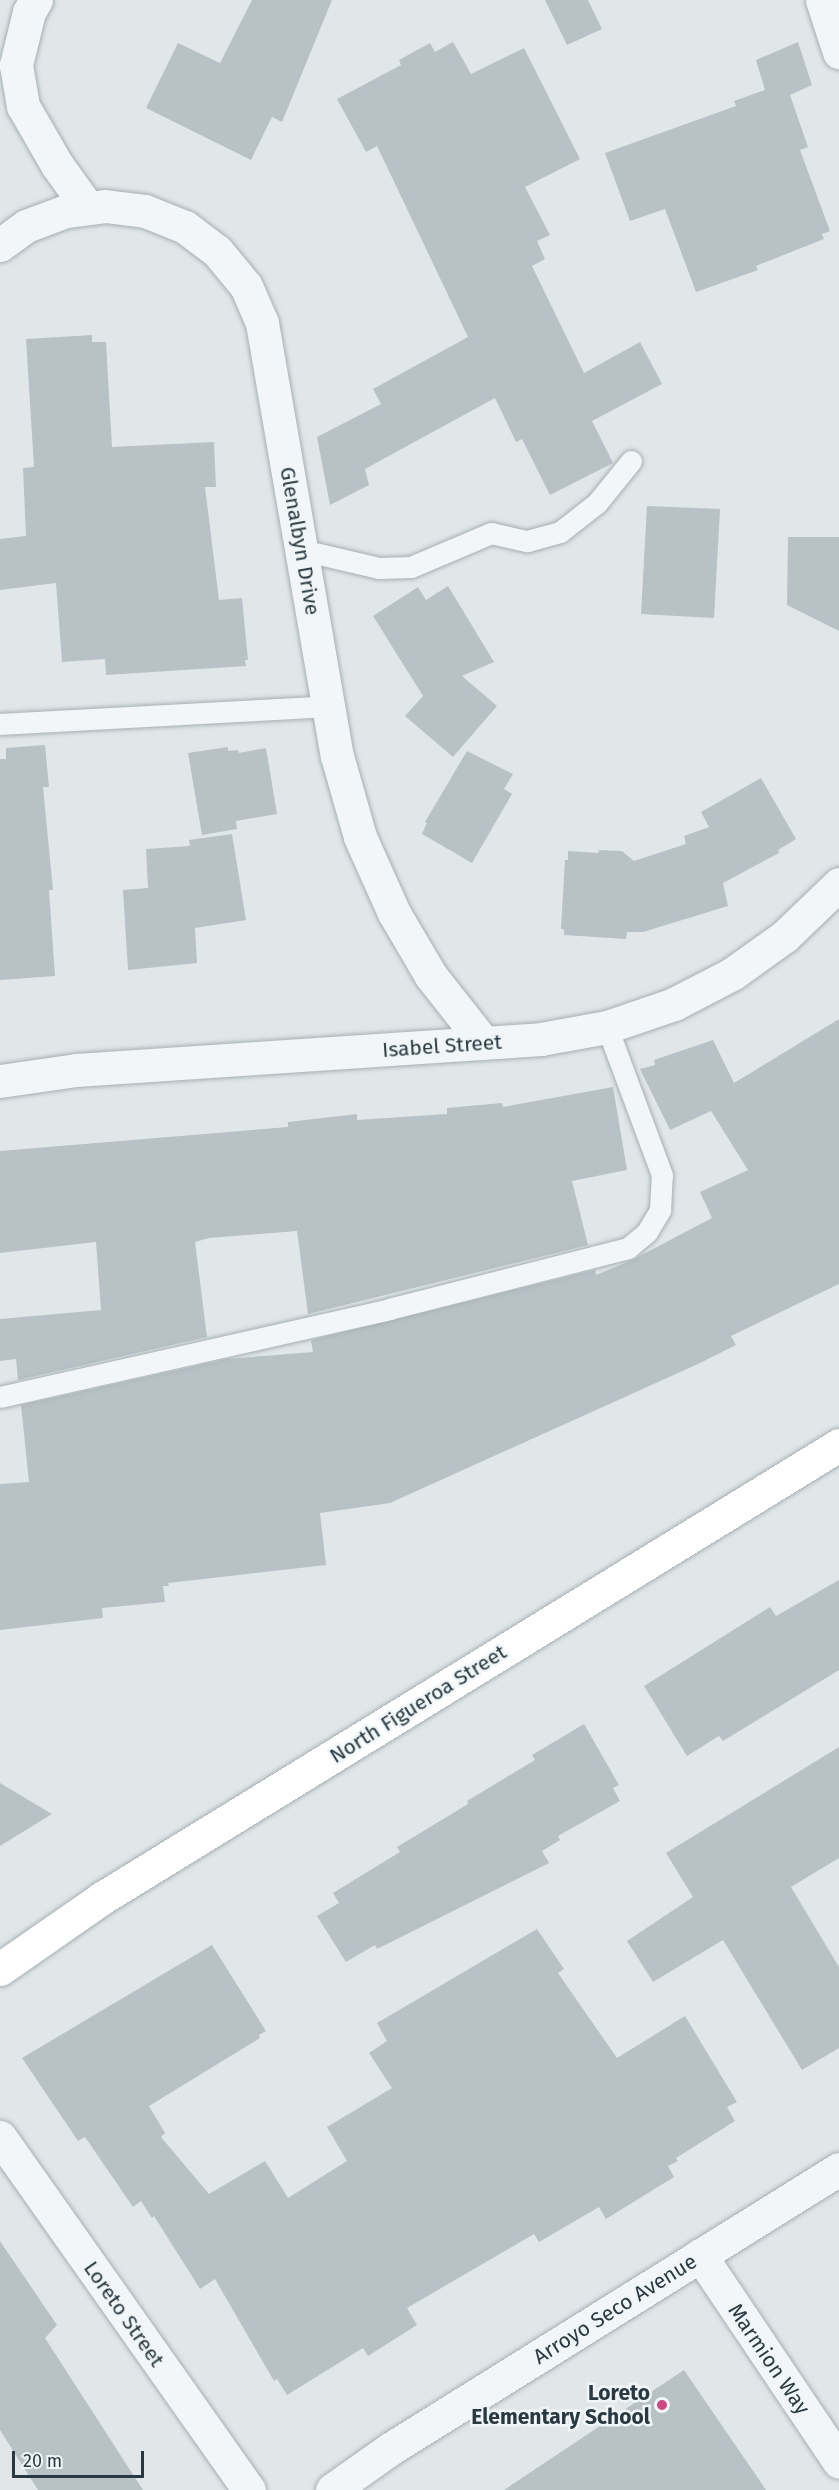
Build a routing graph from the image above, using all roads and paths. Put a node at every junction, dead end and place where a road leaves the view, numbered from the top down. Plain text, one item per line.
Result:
1 (36, 0) edge
2 (822, 0) edge
3 (839, 52) edge
4 (88, 208) junction
5 (0, 245) edge
6 (632, 461) dead end
7 (302, 550) junction
8 (329, 706) junction
9 (0, 724) edge
10 (839, 884) edge
11 (607, 1028) junction
12 (484, 1043) junction
13 (0, 1081) edge
14 (0, 1397) edge
15 (839, 1444) edge
16 (0, 1969) edge
17 (0, 2137) edge
18 (839, 2169) edge
19 (700, 2255) junction
20 (839, 2462) edge
21 (249, 2490) edge
22 (332, 2490) edge

1 - 4 street
2 - 3 street
4 - 5 street, Glenalbyn Drive
4 - 7 street, Glenalbyn Drive
6 - 7 lane
7 - 8 street, Glenalbyn Drive
8 - 9 lane
8 - 12 street, Glenalbyn Drive
10 - 11 street, Isabel Street
11 - 12 street, Isabel Street
11 - 14 lane
12 - 13 street, Isabel Street
15 - 16 main road, North Figueroa Street
17 - 21 street, Loreto Street
18 - 19 street, Arroyo Seco Avenue
19 - 20 street, Marmion Way
19 - 22 street, Arroyo Seco Avenue

